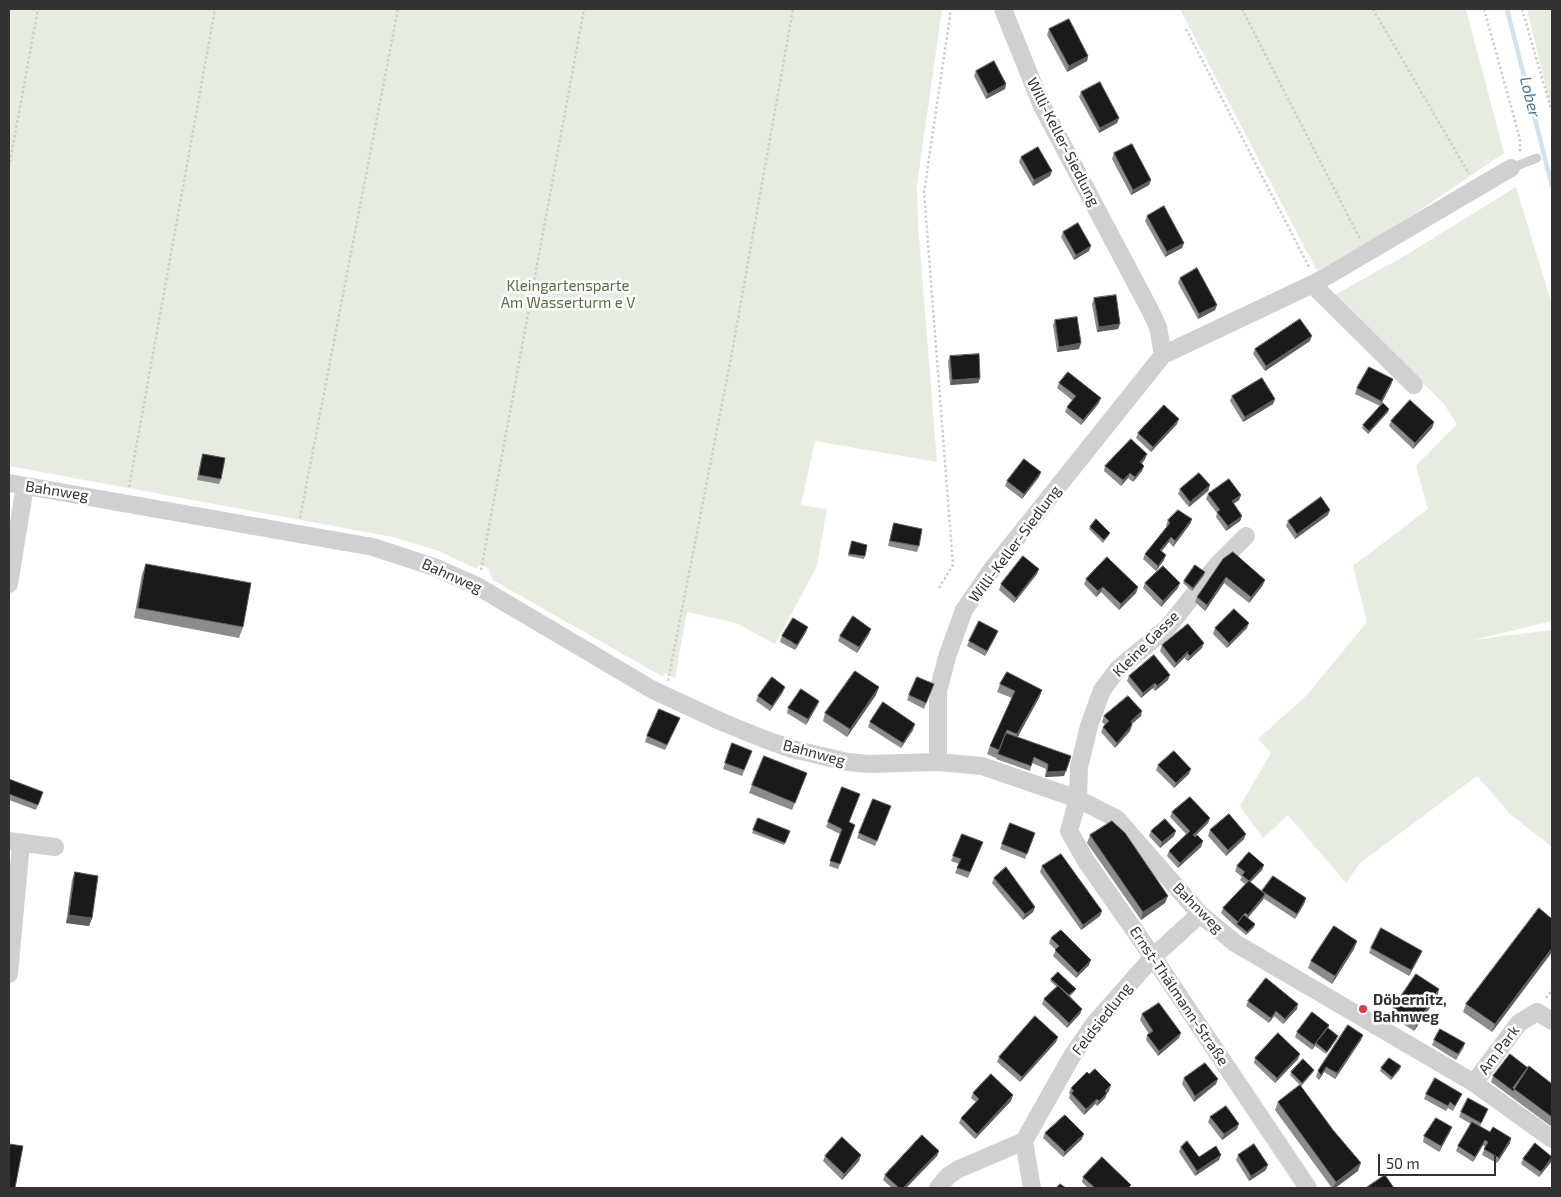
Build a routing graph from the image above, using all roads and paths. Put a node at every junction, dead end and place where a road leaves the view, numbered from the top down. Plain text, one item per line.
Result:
1 (38, 9) edge
2 (215, 9) edge
3 (398, 9) edge
4 (584, 9) edge
5 (793, 9) edge
6 (951, 9) edge
7 (1003, 9) edge
8 (1242, 9) edge
9 (1373, 9) edge
10 (1484, 9) edge
11 (1522, 9) edge
12 (1186, 29) dead end
13 (1552, 112) edge
14 (1537, 158) dead end
15 (9, 167) edge
16 (1515, 167) junction
17 (1477, 189) junction
18 (1368, 252) junction
19 (1314, 283) junction
20 (1163, 355) junction
21 (1414, 385) dead end
22 (17, 485) edge
23 (124, 503) junction
24 (296, 534) junction
25 (1246, 536) dead end
26 (9, 584) edge
27 (477, 586) junction
28 (939, 588) dead end
29 (662, 695) junction
30 (938, 762) junction
31 (1078, 800) junction
32 (15, 842) edge
33 (55, 847) dead end
34 (1200, 914) junction
35 (1153, 958) junction
36 (9, 974) edge
37 (1552, 1021) edge
38 (1474, 1083) junction
39 (1552, 1139) edge
40 (1024, 1141) junction
41 (938, 1188) edge
42 (1032, 1188) edge
43 (1308, 1188) edge

1 - 15 path
2 - 23 path
3 - 24 path
4 - 27 path
5 - 29 path
6 - 28 path
7 - 20 street, Willi-Keller-Siedlung
8 - 18 path
9 - 17 path
10 - 16 path
11 - 13 path
12 - 19 path
14 - 16 lane
16 - 17 street, Willi-Keller-Siedlung
17 - 18 street, Willi-Keller-Siedlung
18 - 19 street, Willi-Keller-Siedlung
19 - 20 street, Willi-Keller-Siedlung
19 - 21 street
20 - 30 street, Willi-Keller-Siedlung
22 - 23 street, Bahnweg
22 - 26 street
23 - 24 street, Bahnweg
24 - 27 street, Bahnweg
25 - 31 street, Kleine Gasse
27 - 29 street, Bahnweg
29 - 30 street, Bahnweg
30 - 31 street, Bahnweg
31 - 34 street, Bahnweg
31 - 35 street, Ernst-Thälmann-Straße
32 - 33 street
32 - 36 street
34 - 35 street, Feldsiedlung
34 - 38 street, Bahnweg
35 - 40 street, Feldsiedlung
35 - 43 street, Ernst-Thälmann-Straße
37 - 38 street, Am Park
38 - 39 street, Bahnweg
40 - 41 street
40 - 42 street

